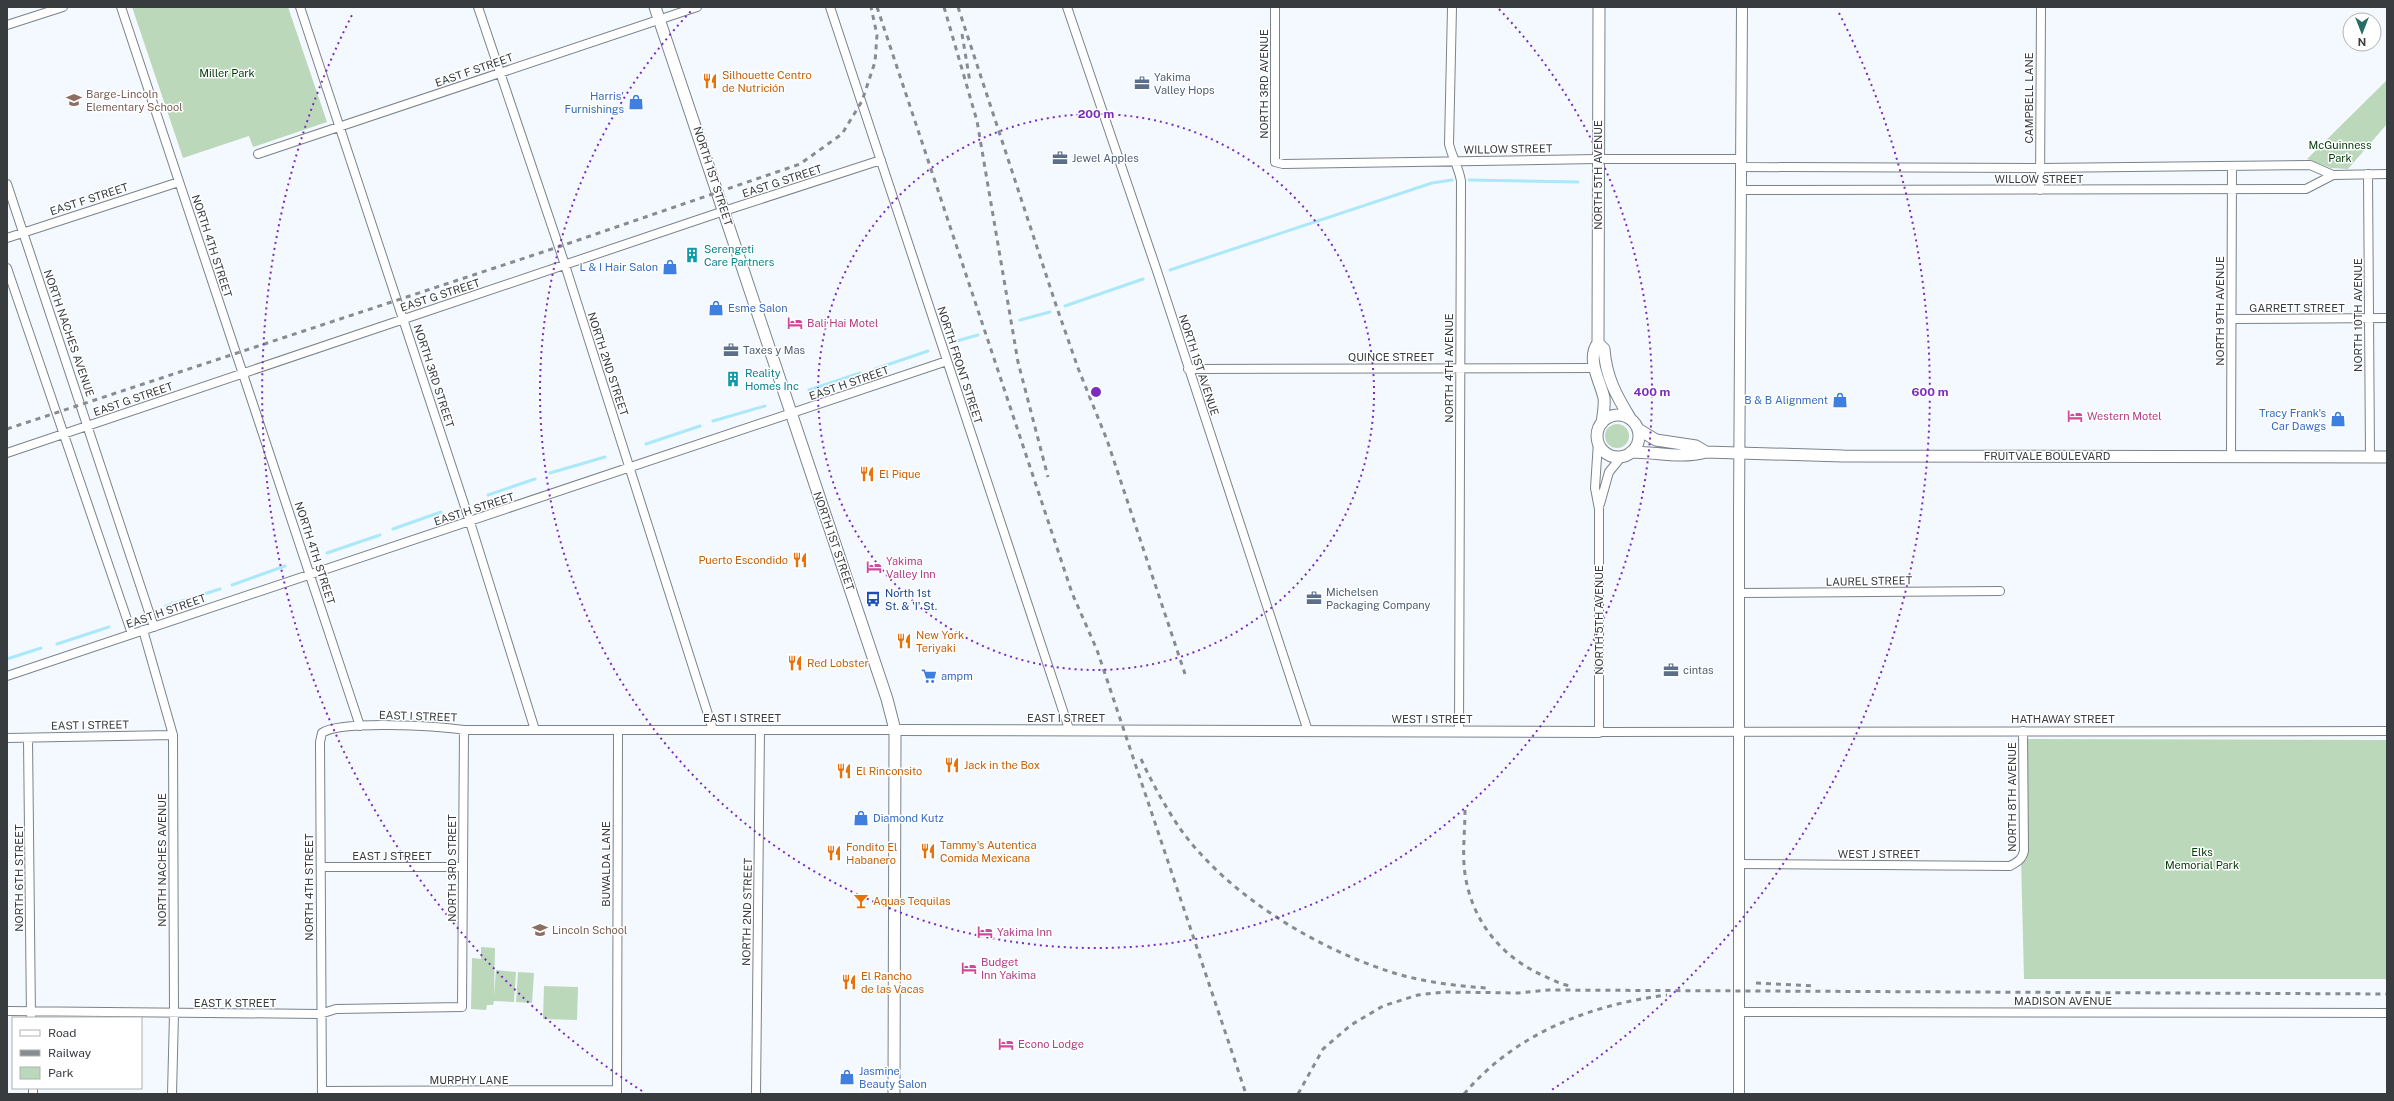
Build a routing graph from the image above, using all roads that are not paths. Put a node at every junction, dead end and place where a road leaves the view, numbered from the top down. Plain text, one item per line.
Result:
1 (63, 7) edge
2 (121, 7) edge
3 (300, 7) edge
4 (478, 7) edge
5 (655, 7) edge
6 (697, 7) edge
7 (830, 7) edge
8 (1067, 7) edge
9 (1276, 7) edge
10 (1452, 7) edge
11 (1599, 7) edge
12 (1742, 7) edge
13 (2041, 7) edge
14 (659, 20) junction
15 (7, 26) edge
16 (500, 73) junction
17 (341, 126) junction
18 (258, 154) dead end
19 (1597, 159) junction
20 (881, 160) junction
21 (1455, 161) junction
22 (1275, 162) joint
23 (1742, 163) junction
24 (2232, 166) junction
25 (2040, 168) junction
26 (2368, 174) junction
27 (2387, 174) edge
28 (2333, 175) junction
29 (179, 182) junction
30 (7, 184) edge
31 (1742, 190) junction
32 (2040, 190) junction
33 (2231, 190) junction
34 (724, 211) junction
35 (23, 232) junction
36 (7, 238) edge
37 (565, 265) junction
38 (7, 268) edge
39 (2369, 318) junction
40 (2387, 318) edge
41 (404, 319) junction
42 (2232, 319) junction
43 (1598, 343) junction
44 (947, 361) junction
45 (1460, 368) junction
46 (1594, 368) junction
47 (1188, 369) junction
48 (243, 373) junction
49 (791, 414) junction
50 (1630, 418) junction
51 (1602, 423) junction
52 (88, 426) junction
53 (1638, 429) junction
54 (64, 433) junction
55 (1598, 442) junction
56 (1706, 452) junction
57 (7, 453) edge
58 (1739, 453) junction
59 (1627, 454) junction
60 (2231, 456) junction
61 (2370, 457) junction
62 (2387, 457) edge
63 (630, 468) junction
64 (1599, 509) junction
65 (470, 522) junction
66 (311, 575) junction
67 (2000, 591) dead end
68 (1739, 593) junction
69 (154, 627) junction
70 (143, 630) junction
71 (132, 634) junction
72 (7, 676) edge
73 (360, 726) junction
74 (1068, 729) junction
75 (464, 730) junction
76 (536, 730) junction
77 (618, 730) junction
78 (714, 730) junction
79 (760, 730) junction
80 (895, 730) junction
81 (1124, 730) joint
82 (1308, 731) junction
83 (1459, 731) junction
84 (2023, 731) junction
85 (2387, 731) edge
86 (1599, 732) junction
87 (1740, 732) junction
88 (173, 735) junction
89 (7, 738) edge
90 (28, 738) junction
91 (2018, 862) joint
92 (1738, 864) junction
93 (321, 867) junction
94 (463, 868) junction
95 (462, 1007) joint
96 (7, 1011) edge
97 (1739, 1012) junction
98 (2387, 1013) edge
99 (174, 1014) junction
100 (320, 1014) junction
101 (31, 1015) edge
102 (322, 1092) edge
103 (617, 1092) edge
104 (172, 1094) edge
105 (756, 1094) edge
106 (894, 1094) edge
107 (1739, 1094) edge

1 - 15 street
2 - 29 street, NORTH 4TH STREET
3 - 17 street, NORTH 3RD STREET
4 - 16 street, NORTH 2ND STREET
5 - 14 main road, NORTH 1ST STREET
6 - 14 street, EAST F STREET
7 - 20 street, NORTH FRONT STREET
8 - 47 street, NORTH 1ST AVENUE
9 - 22 street, NORTH 3RD AVENUE
10 - 21 street, NORTH 4TH AVENUE
11 - 19 main road, NORTH 5TH AVENUE
12 - 23 street
13 - 25 street, CAMPBELL LANE
14 - 16 street, EAST F STREET
14 - 34 main road, NORTH 1ST STREET
16 - 17 street, EAST F STREET
16 - 37 street, NORTH 2ND STREET
17 - 18 street, EAST F STREET
17 - 41 street, NORTH 3RD STREET
19 - 21 street, WILLOW STREET
19 - 23 street, WILLOW STREET
19 - 43 main road, NORTH 5TH AVENUE
20 - 34 street, EAST G STREET
20 - 44 street, NORTH FRONT STREET
21 - 22 street, WILLOW STREET
21 - 45 street, NORTH 4TH AVENUE
23 - 25 street, WILLOW STREET
23 - 31 street
24 - 25 street, WILLOW STREET
24 - 28 street, WILLOW STREET
24 - 33 street, NORTH 9TH AVENUE
25 - 32 street, CAMPBELL LANE
26 - 27 street, WILLOW STREET
26 - 28 street, WILLOW STREET
26 - 39 street, NORTH 10TH AVENUE
28 - 33 street, WILLOW STREET
29 - 35 street, EAST F STREET
29 - 48 street, NORTH 4TH STREET
30 - 35 street, NORTH NACHES AVENUE
31 - 32 street, WILLOW STREET
31 - 58 street
32 - 33 street, WILLOW STREET
33 - 42 street, NORTH 9TH AVENUE
34 - 37 street, EAST G STREET
34 - 49 main road, NORTH 1ST STREET
35 - 36 street, EAST F STREET
35 - 52 street, NORTH NACHES AVENUE
37 - 41 street, EAST G STREET
37 - 63 street, NORTH 2ND STREET
38 - 54 street
39 - 40 street, GARRETT STREET
39 - 42 street, GARRETT STREET
39 - 61 street, NORTH 10TH AVENUE
41 - 48 street, EAST G STREET
41 - 65 street, NORTH 3RD STREET
42 - 60 street, NORTH 9TH AVENUE
43 - 46 main road, NORTH 5TH AVENUE
43 - 50 main road, NORTH 5TH AVENUE
44 - 49 street, EAST H STREET
44 - 74 street, NORTH FRONT STREET
45 - 46 street, QUINCE STREET
45 - 47 street, QUINCE STREET
45 - 83 street, NORTH 4TH AVENUE
46 - 51 main road, NORTH 5TH AVENUE
47 - 82 street, NORTH 1ST AVENUE
48 - 52 street, EAST G STREET
48 - 66 street, NORTH 4TH STREET
49 - 63 street, EAST H STREET
49 - 80 main road, NORTH 1ST STREET
50 - 51 main road
50 - 53 main road, FRUITVALE BOULEVARD
51 - 55 main road
52 - 54 street, EAST G STREET
52 - 69 street, NORTH NACHES AVENUE
53 - 56 main road, FRUITVALE BOULEVARD
53 - 59 main road
54 - 57 street, EAST G STREET
54 - 71 street
55 - 59 main road, FRUITVALE BOULEVARD
55 - 64 street, NORTH 5TH AVENUE
56 - 58 main road, FRUITVALE BOULEVARD
56 - 59 main road, FRUITVALE BOULEVARD
58 - 60 main road, FRUITVALE BOULEVARD
58 - 68 street
59 - 64 street, NORTH 5TH AVENUE
60 - 61 main road, FRUITVALE BOULEVARD
61 - 62 main road, FRUITVALE BOULEVARD
63 - 65 street, EAST H STREET
63 - 78 street, NORTH 2ND STREET
64 - 86 street, NORTH 5TH AVENUE
65 - 66 street, EAST H STREET
65 - 76 street, NORTH 3RD STREET
66 - 69 street, EAST H STREET
66 - 73 street, NORTH 4TH STREET
67 - 68 street, LAUREL STREET
68 - 87 street
69 - 70 street, EAST H STREET
70 - 71 street, EAST H STREET
70 - 88 street, NORTH NACHES AVENUE
71 - 72 street, EAST H STREET
73 - 75 street, EAST I STREET
73 - 93 street, NORTH 4TH STREET
74 - 80 street, EAST I STREET
74 - 81 street, EAST I STREET
75 - 76 street, EAST I STREET
75 - 94 street, NORTH 3RD STREET
76 - 77 street, EAST I STREET
77 - 78 street, EAST I STREET
77 - 103 street, BUWALDA LANE
78 - 79 street, EAST I STREET
79 - 80 street, EAST I STREET
79 - 105 street, NORTH 2ND STREET
80 - 106 main road, NORTH 1ST STREET
81 - 82 street, WEST I STREET
82 - 83 street, WEST I STREET
83 - 86 street, WEST I STREET
84 - 85 street, HATHAWAY STREET
84 - 87 street, HATHAWAY STREET
84 - 91 street, NORTH 8TH AVENUE
86 - 87 street, WEST I STREET
87 - 92 street
88 - 90 street, EAST I STREET
88 - 99 street, NORTH NACHES AVENUE
89 - 90 street, EAST I STREET
90 - 101 street, NORTH 6TH STREET
91 - 92 street, WEST J STREET
92 - 97 street
93 - 94 street, EAST J STREET
93 - 100 street, NORTH 4TH STREET
94 - 95 street, NORTH 3RD STREET
95 - 100 street, EAST K STREET
96 - 101 street, EAST K STREET
97 - 98 street, MADISON AVENUE
97 - 107 street
99 - 100 street, EAST K STREET
99 - 101 street, EAST K STREET
99 - 104 street, NORTH NACHES AVENUE
100 - 102 street, NORTH 4TH STREET
102 - 103 street, MURPHY LANE

